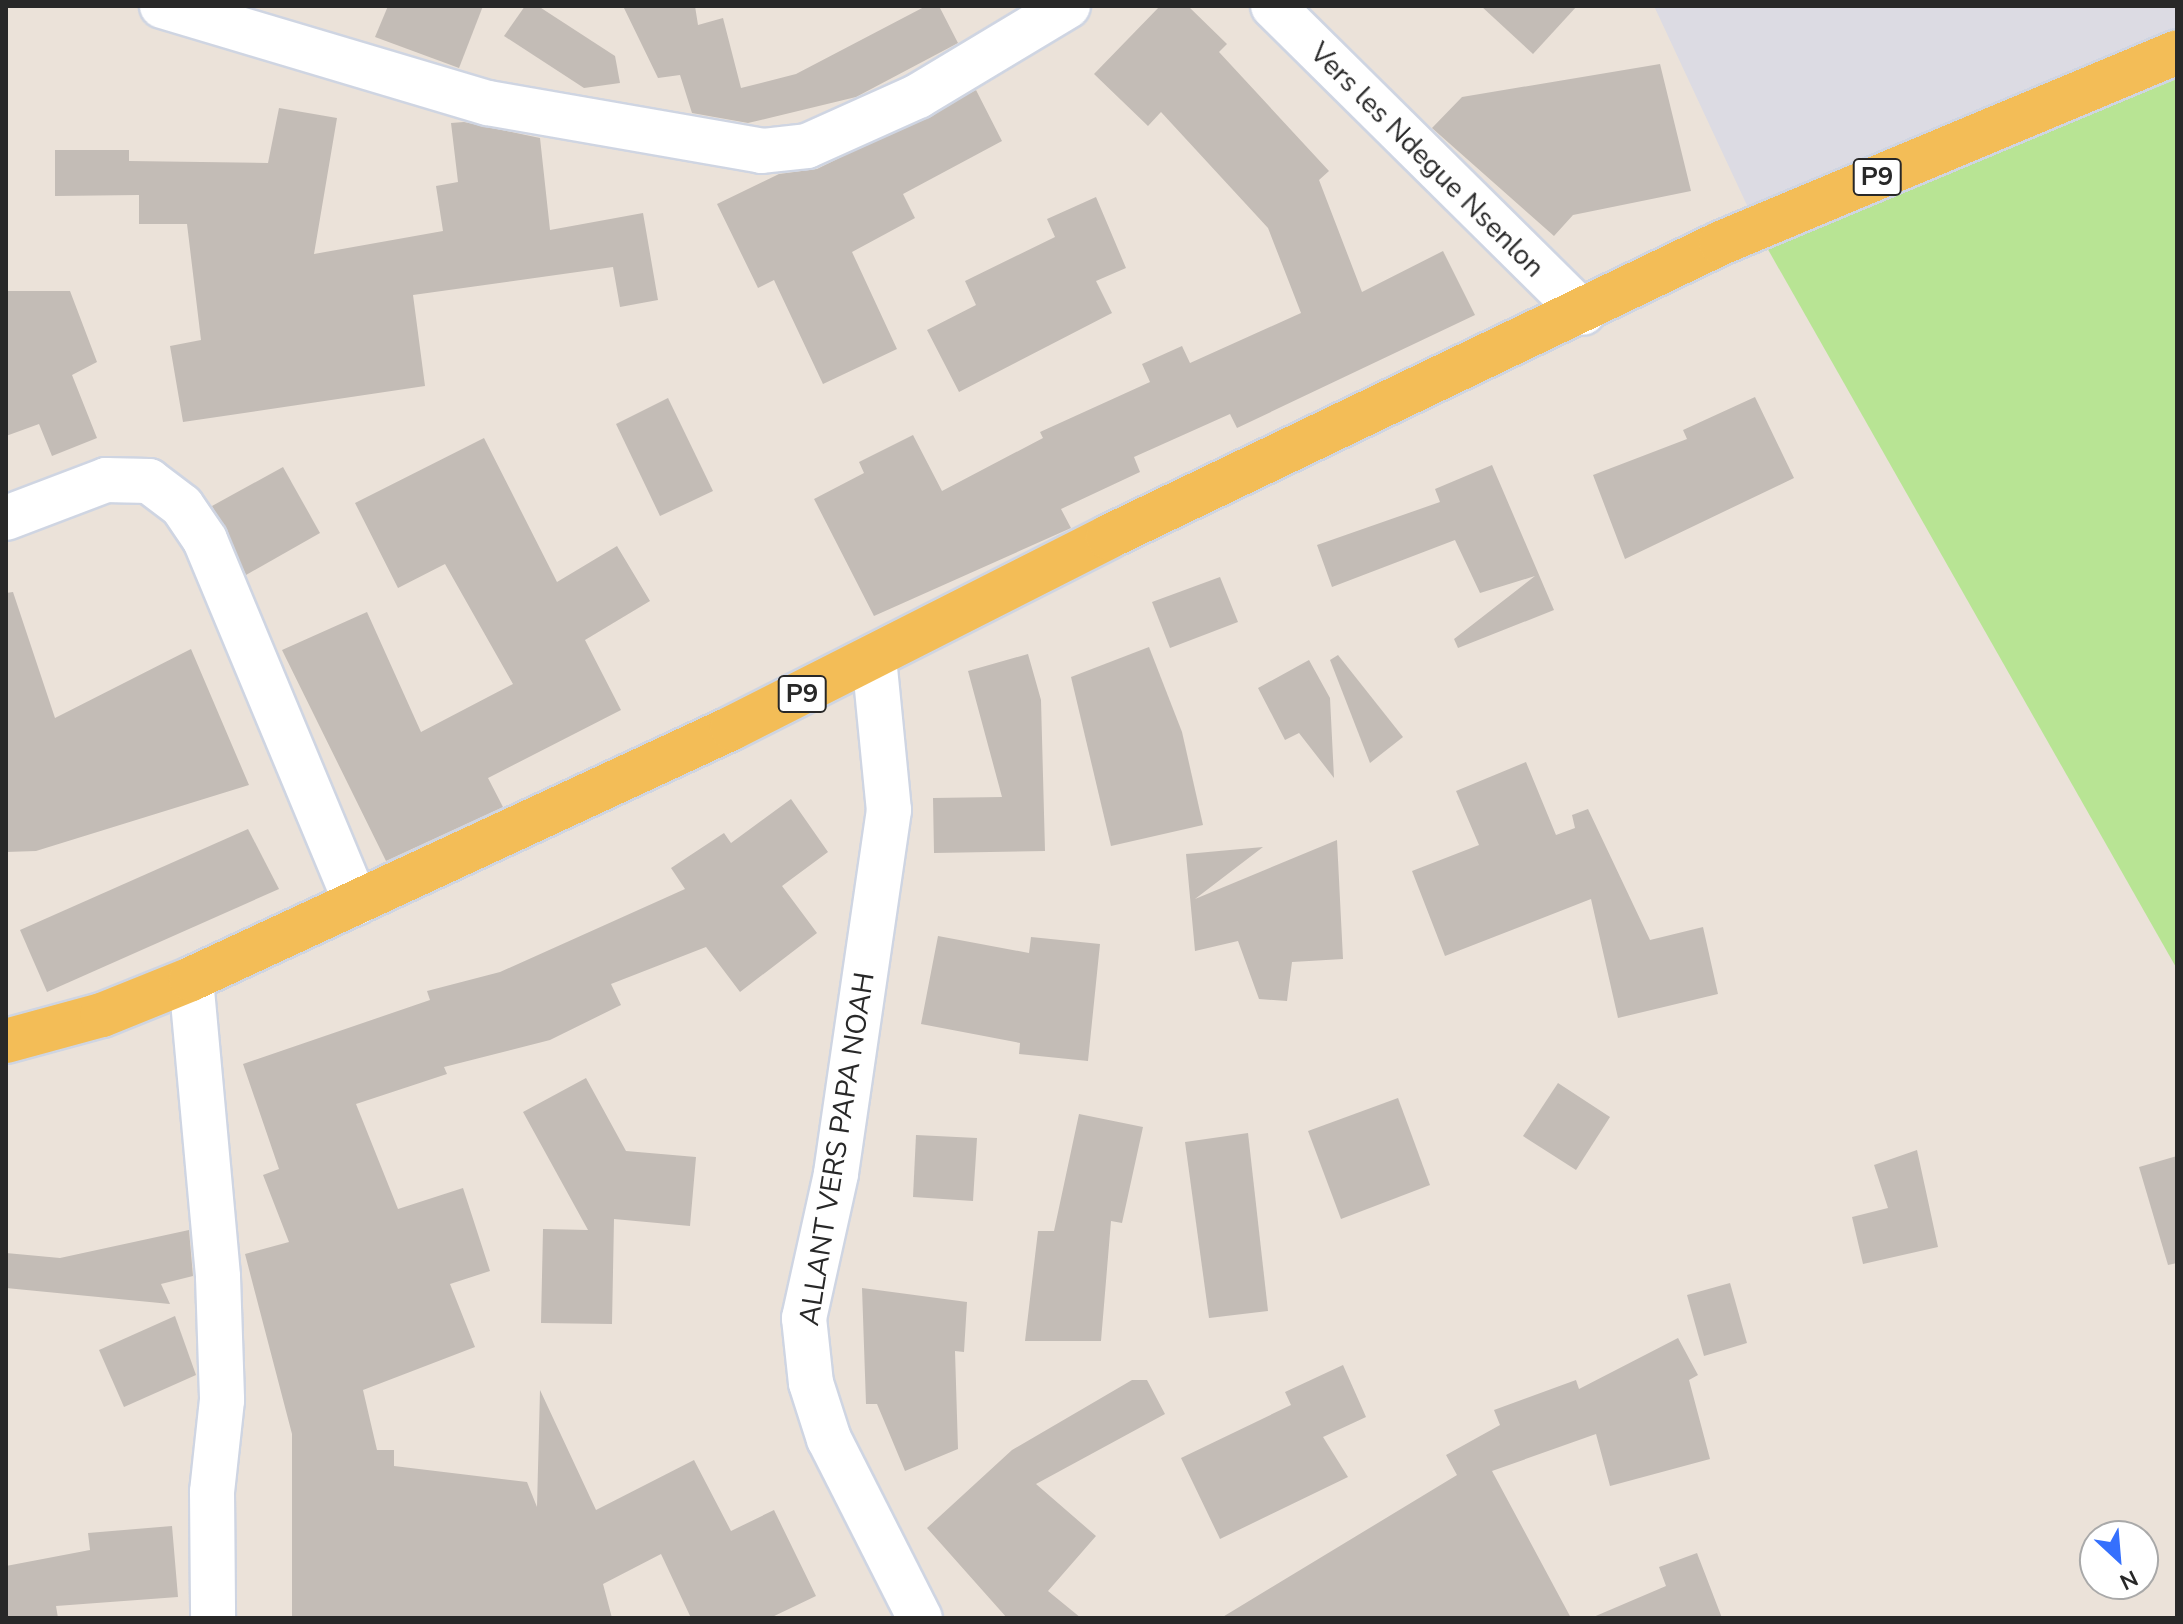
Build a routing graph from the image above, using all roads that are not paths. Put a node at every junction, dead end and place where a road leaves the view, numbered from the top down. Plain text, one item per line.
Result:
1 (162, 6) edge
2 (1068, 6) edge
3 (1273, 6) edge
4 (2177, 52) edge
5 (1583, 313) junction
6 (6, 518) edge
7 (874, 658) junction
8 (356, 903) junction
9 (191, 979) junction
10 (6, 1041) edge
11 (213, 1618) edge
12 (920, 1618) edge

1 - 2 street
3 - 5 street, Vers les Ndegue Nsenlon
4 - 5 main road, P9
5 - 7 main road, P9
6 - 8 street
7 - 8 main road, P9
7 - 12 street, ALLANT VERS PAPA NOAH
8 - 9 main road, P9
9 - 10 main road, P9
9 - 11 street

